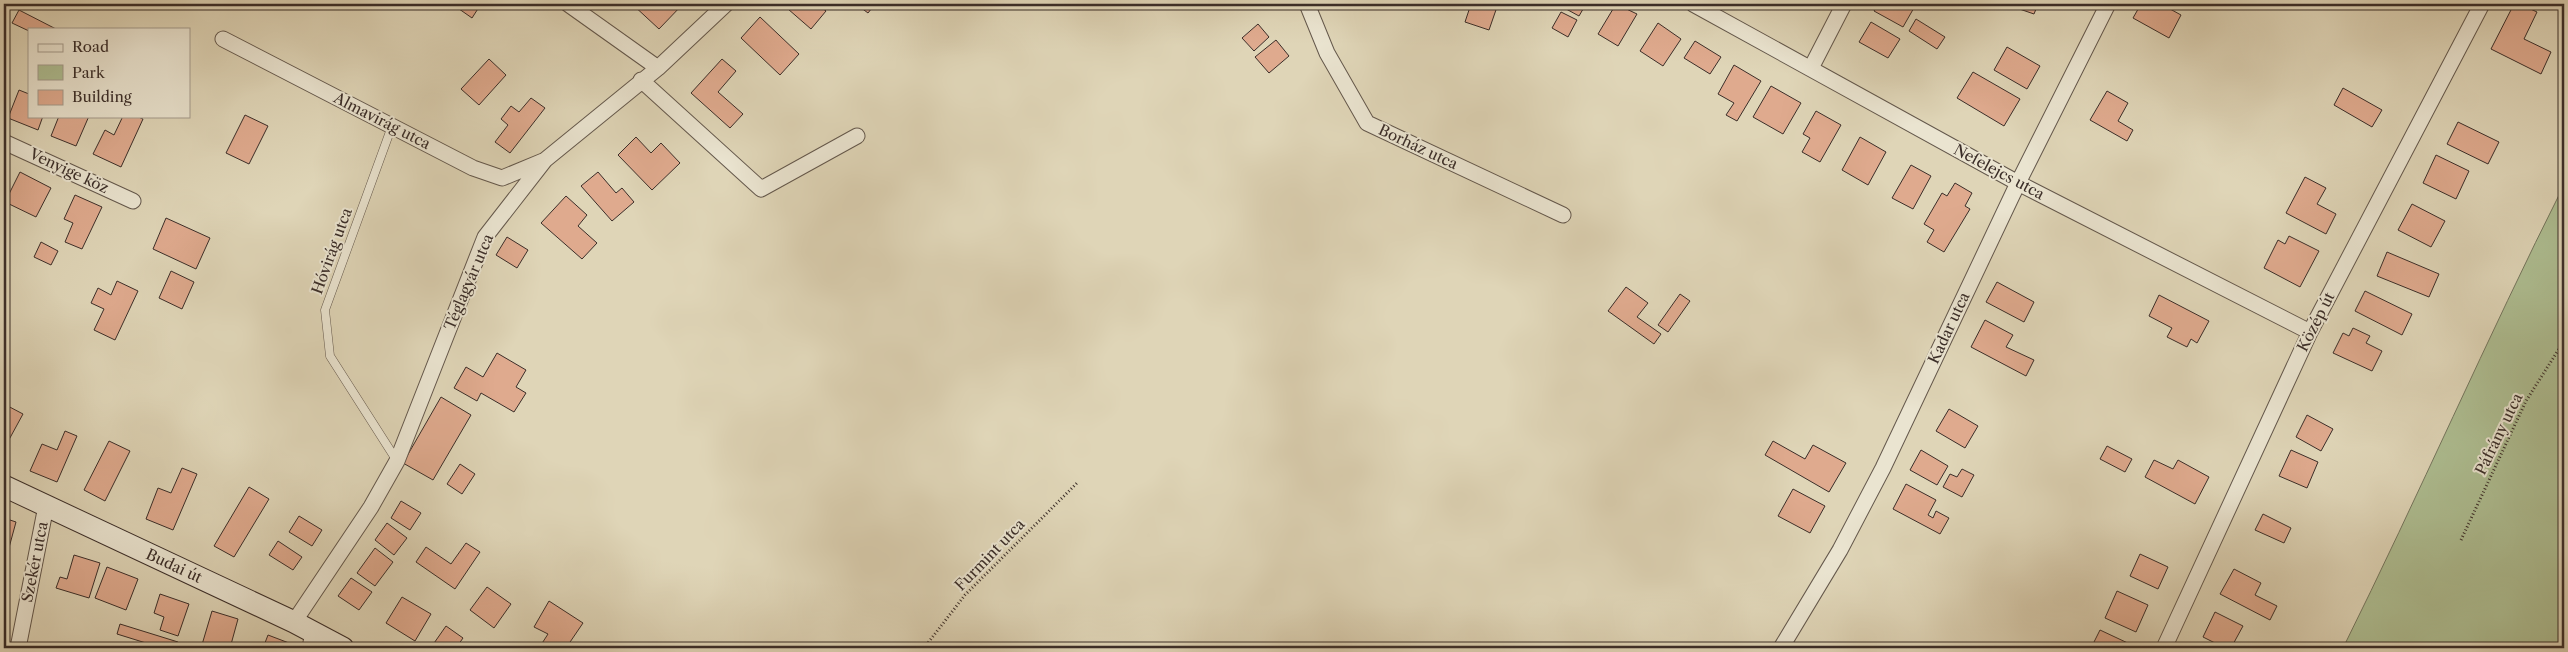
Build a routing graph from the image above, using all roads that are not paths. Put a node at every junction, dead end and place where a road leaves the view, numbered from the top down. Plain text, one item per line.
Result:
1 (568, 4) edge
2 (726, 4) edge
3 (1307, 4) edge
4 (1693, 4) edge
5 (1844, 4) edge
6 (2108, 4) edge
7 (2482, 4) edge
8 (223, 38) dead end
9 (658, 68) junction
10 (1811, 68) junction
11 (641, 80) junction
12 (392, 126) junction
13 (857, 136) dead end
14 (4, 142) edge
15 (545, 160) junction
16 (2018, 183) junction
17 (133, 202) dead end
18 (1563, 215) dead end
19 (2310, 332) junction
20 (397, 461) junction
21 (4, 486) edge
22 (46, 506) junction
23 (306, 634) edge
24 (18, 648) edge
25 (343, 648) edge
26 (1781, 648) edge
27 (2164, 648) edge

1 - 9 street
2 - 9 street, Téglagyár utca
3 - 18 street, Borház utca
4 - 10 street, Nefelejcs utca
5 - 10 street
6 - 16 street, Kadar utca
7 - 19 street, Közép út
8 - 12 street, Almavirág utca
9 - 11 street, Téglagyár utca
10 - 16 street, Nefelejcs utca
11 - 13 street
11 - 15 street, Téglagyár utca
12 - 15 street, Almavirág utca
12 - 20 lane, Hóvirág utca
14 - 17 street, Venyige köz
15 - 20 street, Téglagyár utca
16 - 19 street, Nefelejcs utca
16 - 26 street, Kadar utca
19 - 27 street, Közép út
20 - 23 street, Téglagyár utca
21 - 22 street, Budai út
22 - 23 street, Budai út
22 - 24 street, Szekér utca
23 - 25 street, Budai út

